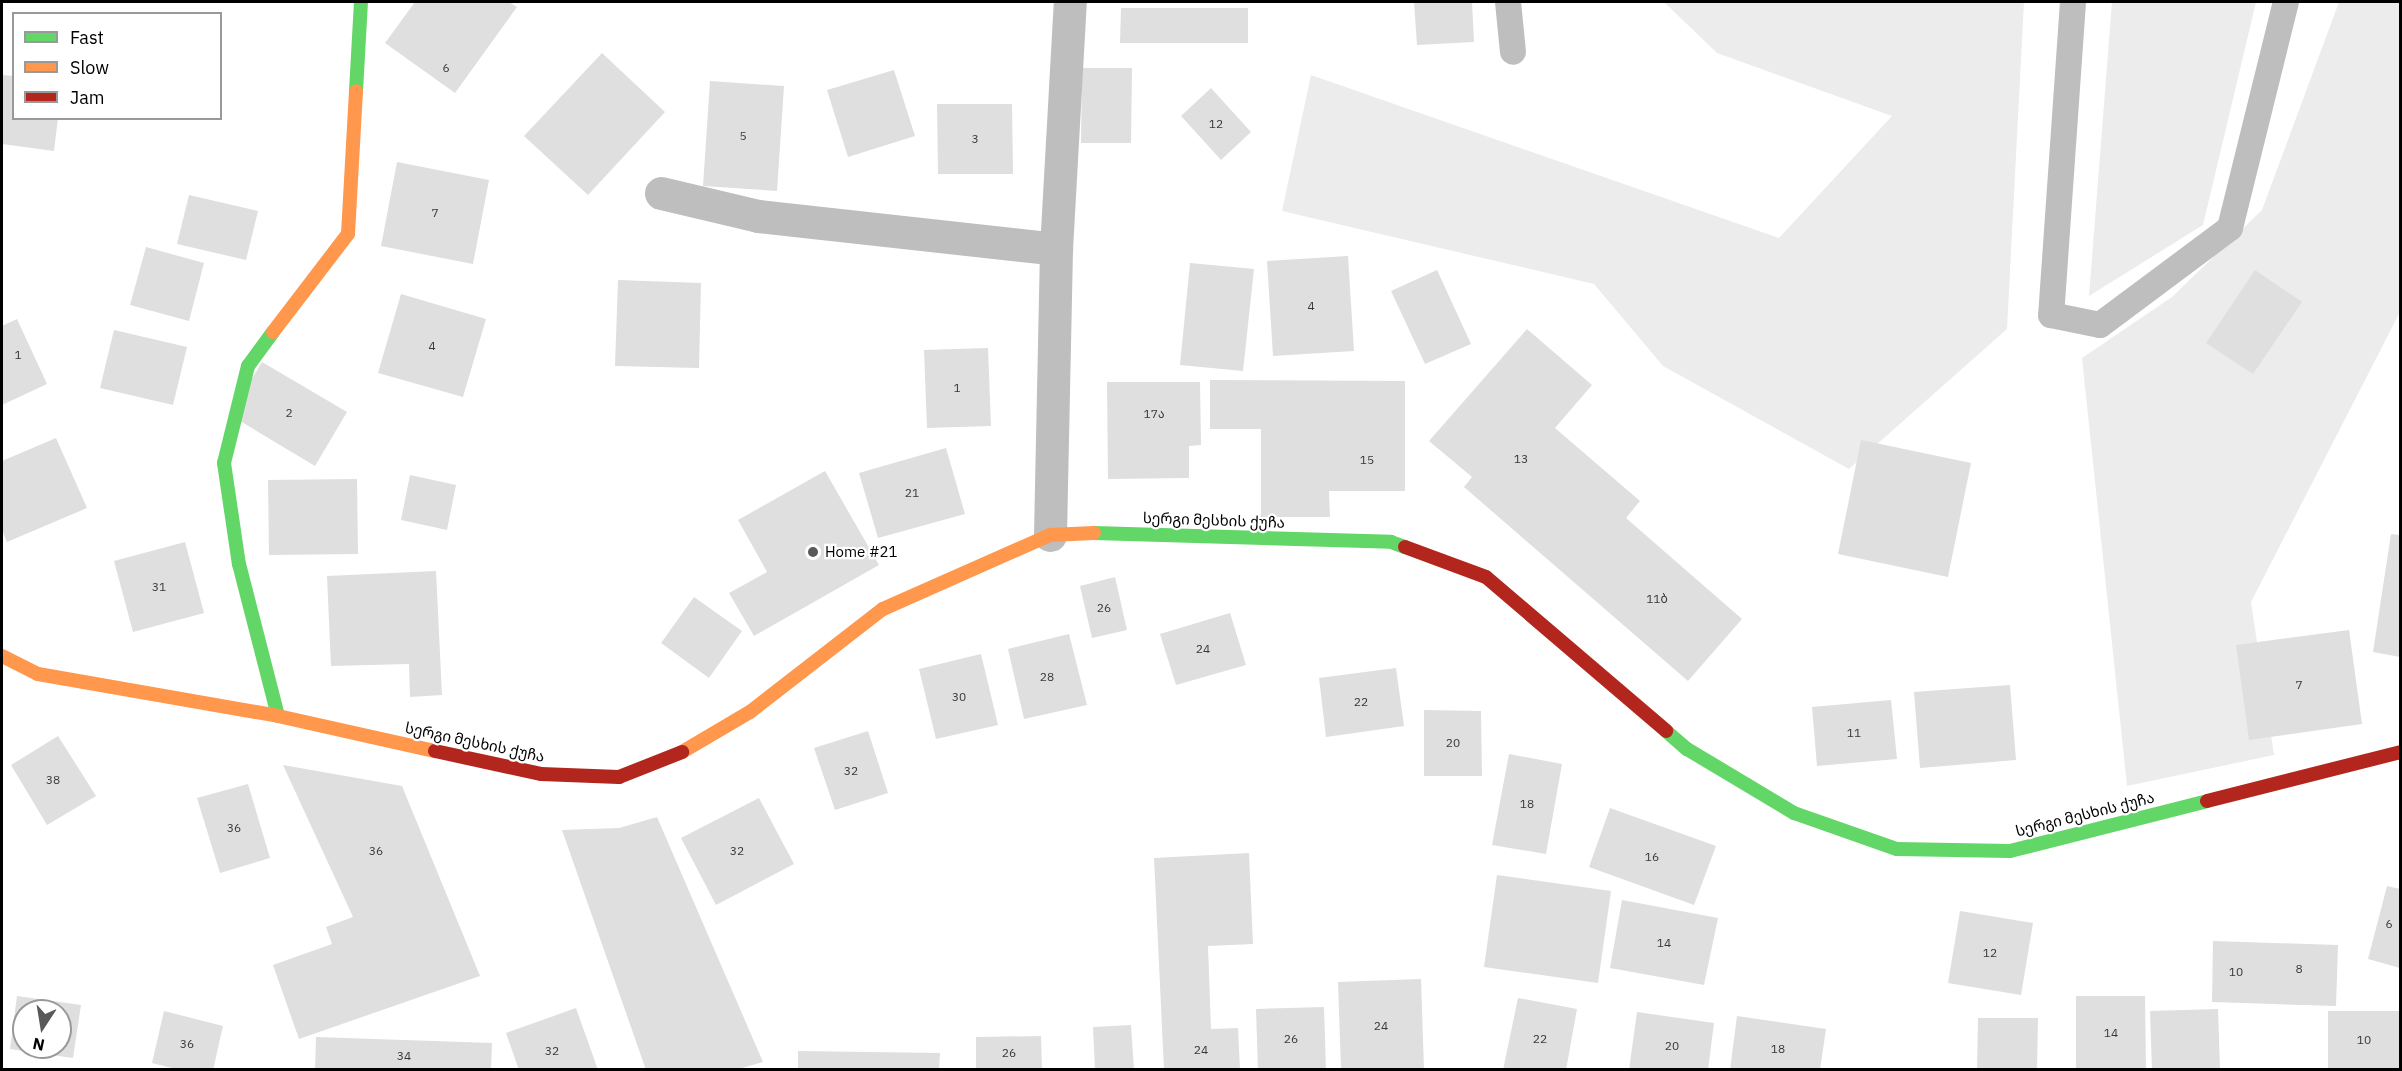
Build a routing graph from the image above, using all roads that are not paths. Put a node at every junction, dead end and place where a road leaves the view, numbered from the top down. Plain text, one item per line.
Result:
1 (361, 2) edge
2 (1070, 2) edge
3 (1508, 2) edge
4 (2073, 2) edge
5 (2286, 2) edge
6 (1513, 52) dead end
7 (661, 193) dead end
8 (1056, 249) junction
9 (1050, 536) junction
10 (2, 656) edge
11 (278, 716) junction
12 (2400, 752) edge

1 - 11 street
2 - 8 street
3 - 6 lane
4 - 5 lane
7 - 8 street
8 - 9 street
9 - 11 street, სერგი მესხის ქუჩა
9 - 12 street, სერგი მესხის ქუჩა
10 - 11 street, სერგი მესხის ქუჩა

